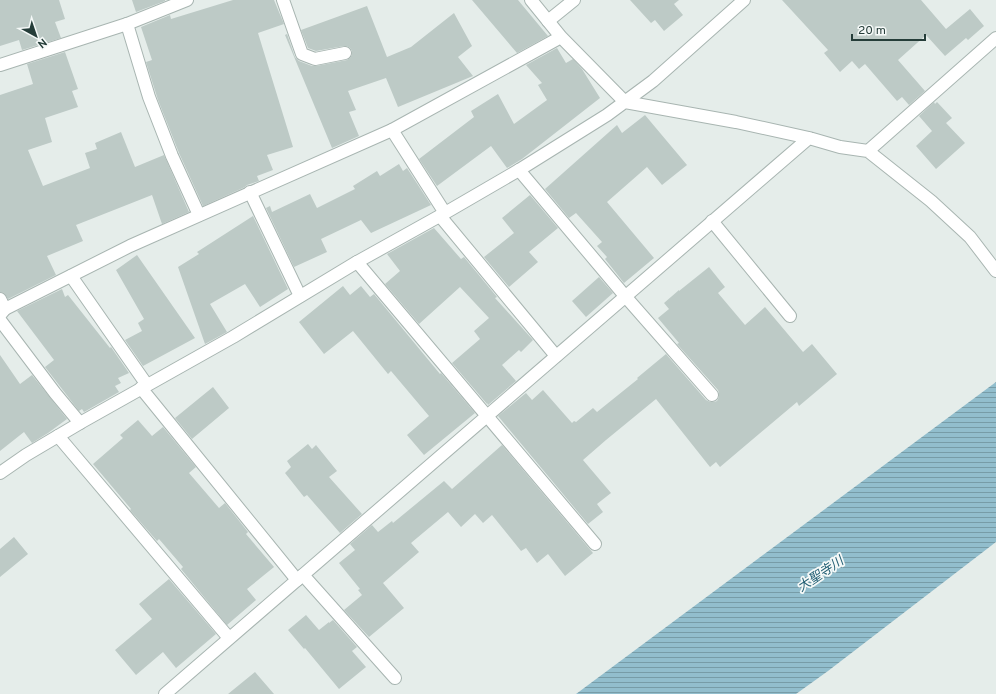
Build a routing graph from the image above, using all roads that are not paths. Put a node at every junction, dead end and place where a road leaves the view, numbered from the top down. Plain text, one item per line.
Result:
1 (188, 0) edge
2 (283, 0) edge
3 (531, 0) edge
4 (574, 0) edge
5 (744, 0) edge
6 (548, 21) junction
7 (127, 24) junction
8 (561, 37) junction
9 (996, 38) edge
10 (345, 52) dead end
11 (0, 65) edge
12 (625, 102) junction
13 (392, 130) junction
14 (809, 138) junction
15 (868, 151) junction
16 (519, 170) junction
17 (250, 192) junction
18 (199, 215) junction
19 (443, 215) junction
20 (712, 221) junction
21 (357, 262) junction
22 (996, 271) edge
23 (71, 276) junction
24 (300, 296) junction
25 (625, 296) junction
26 (1, 310) edge
27 (790, 316) dead end
28 (556, 356) junction
29 (144, 387) junction
30 (712, 395) dead end
31 (487, 416) junction
32 (80, 423) junction
33 (58, 436) junction
34 (1, 469) edge
35 (596, 544) dead end
36 (300, 578) junction
37 (230, 638) junction
38 (395, 678) dead end
39 (165, 694) edge

1 - 7 street
2 - 10 street
3 - 6 street
4 - 6 street
5 - 12 street
6 - 8 street
7 - 11 street
7 - 18 street
8 - 12 street
8 - 13 street
9 - 15 street
12 - 14 street
12 - 16 street
13 - 17 street
13 - 19 street
14 - 15 street
14 - 20 street
15 - 22 street
16 - 19 street
16 - 25 street
17 - 18 street
17 - 24 street
18 - 23 street
19 - 21 street
19 - 28 street
20 - 25 street
20 - 27 street
21 - 24 street
21 - 31 street
23 - 26 street
23 - 29 street
24 - 29 street
25 - 28 street
25 - 30 street
26 - 32 street
28 - 31 street
29 - 32 street
29 - 36 street
31 - 35 street
31 - 36 street
32 - 33 street
33 - 34 street
33 - 37 street
36 - 37 street
36 - 38 street
37 - 39 street

